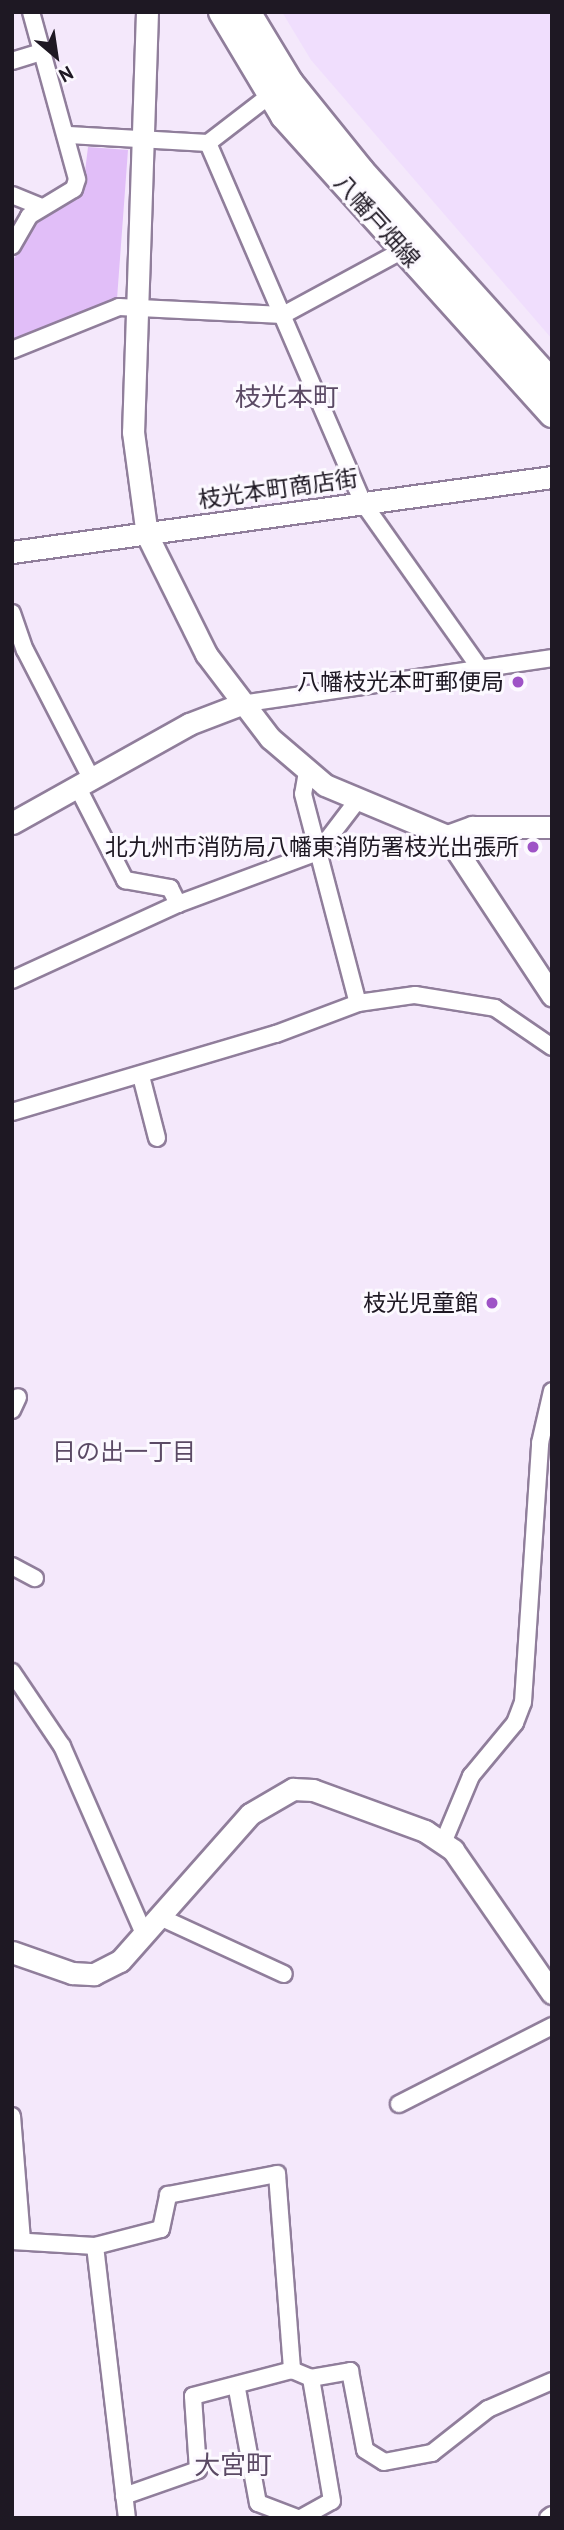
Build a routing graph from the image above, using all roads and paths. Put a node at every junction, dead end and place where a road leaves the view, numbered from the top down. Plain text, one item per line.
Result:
1 (31, 12) edge
2 (147, 12) edge
3 (222, 12) edge
4 (247, 12) edge
5 (42, 52) junction
6 (12, 61) edge
7 (269, 96) junction
8 (69, 135) junction
9 (144, 139) junction
10 (208, 143) junction
11 (12, 195) edge
12 (41, 207) junction
13 (12, 246) edge
14 (403, 250) junction
15 (135, 307) junction
16 (283, 315) junction
17 (12, 350) edge
18 (552, 383) edge
19 (552, 414) edge
20 (552, 477) edge
21 (363, 503) junction
22 (146, 535) junction
23 (12, 552) edge
24 (12, 612) edge
25 (18, 653) edge
26 (552, 658) edge
27 (479, 667) junction
28 (241, 704) junction
29 (307, 772) junction
30 (84, 782) junction
31 (357, 801) junction
32 (12, 823) edge
33 (552, 827) edge
34 (447, 836) junction
35 (318, 852) junction
36 (178, 904) junction
37 (12, 980) edge
38 (552, 995) edge
39 (358, 1003) junction
40 (552, 1047) edge
41 (141, 1076) junction
42 (12, 1112) edge
43 (157, 1138) dead end
44 (552, 1391) edge
45 (12, 1566) edge
46 (35, 1578) dead end
47 (12, 1672) edge
48 (443, 1843) junction
49 (162, 1918) junction
50 (145, 1936) junction
51 (12, 1952) edge
52 (284, 1974) dead end
53 (552, 1993) edge
54 (552, 2026) edge
55 (399, 2104) dead end
56 (12, 2116) edge
57 (17, 2240) edge
58 (95, 2246) junction
59 (292, 2370) junction
60 (311, 2378) junction
61 (552, 2381) edge
62 (237, 2389) junction
63 (124, 2496) junction
64 (127, 2518) edge
65 (299, 2518) edge

1 - 5 street
2 - 9 street
3 - 7 main road, 八幡戸畑線
4 - 18 main road, 八幡戸畑線
5 - 6 street
5 - 8 street
7 - 10 street
7 - 14 main road, 八幡戸畑線
8 - 9 street
8 - 12 street
9 - 10 street
9 - 15 street
10 - 16 street
11 - 12 street
12 - 13 street
14 - 16 street
14 - 19 main road, 八幡戸畑線
15 - 16 street
15 - 17 street
15 - 22 street
16 - 21 street
20 - 21 street, 枝光本町商店街
21 - 22 street, 枝光本町商店街
21 - 27 street
22 - 23 street, 枝光本町商店街
22 - 28 street
24 - 25 street
25 - 30 street
26 - 27 street
27 - 28 street
28 - 29 street
28 - 30 street
29 - 31 street
29 - 35 street
30 - 32 street
30 - 36 street
31 - 34 street
31 - 35 street
33 - 34 street
34 - 38 street
35 - 36 street
35 - 39 street
36 - 37 street
39 - 40 street
39 - 41 street
41 - 42 street
41 - 43 street
44 - 48 street
45 - 46 street
47 - 50 street
48 - 49 street
48 - 53 street
49 - 50 street
49 - 52 street
50 - 51 street
54 - 55 street
56 - 57 street
57 - 58 street
58 - 59 street
58 - 63 street
59 - 60 street
59 - 62 street
60 - 61 street
60 - 65 street
62 - 63 street
62 - 65 street
63 - 64 street

